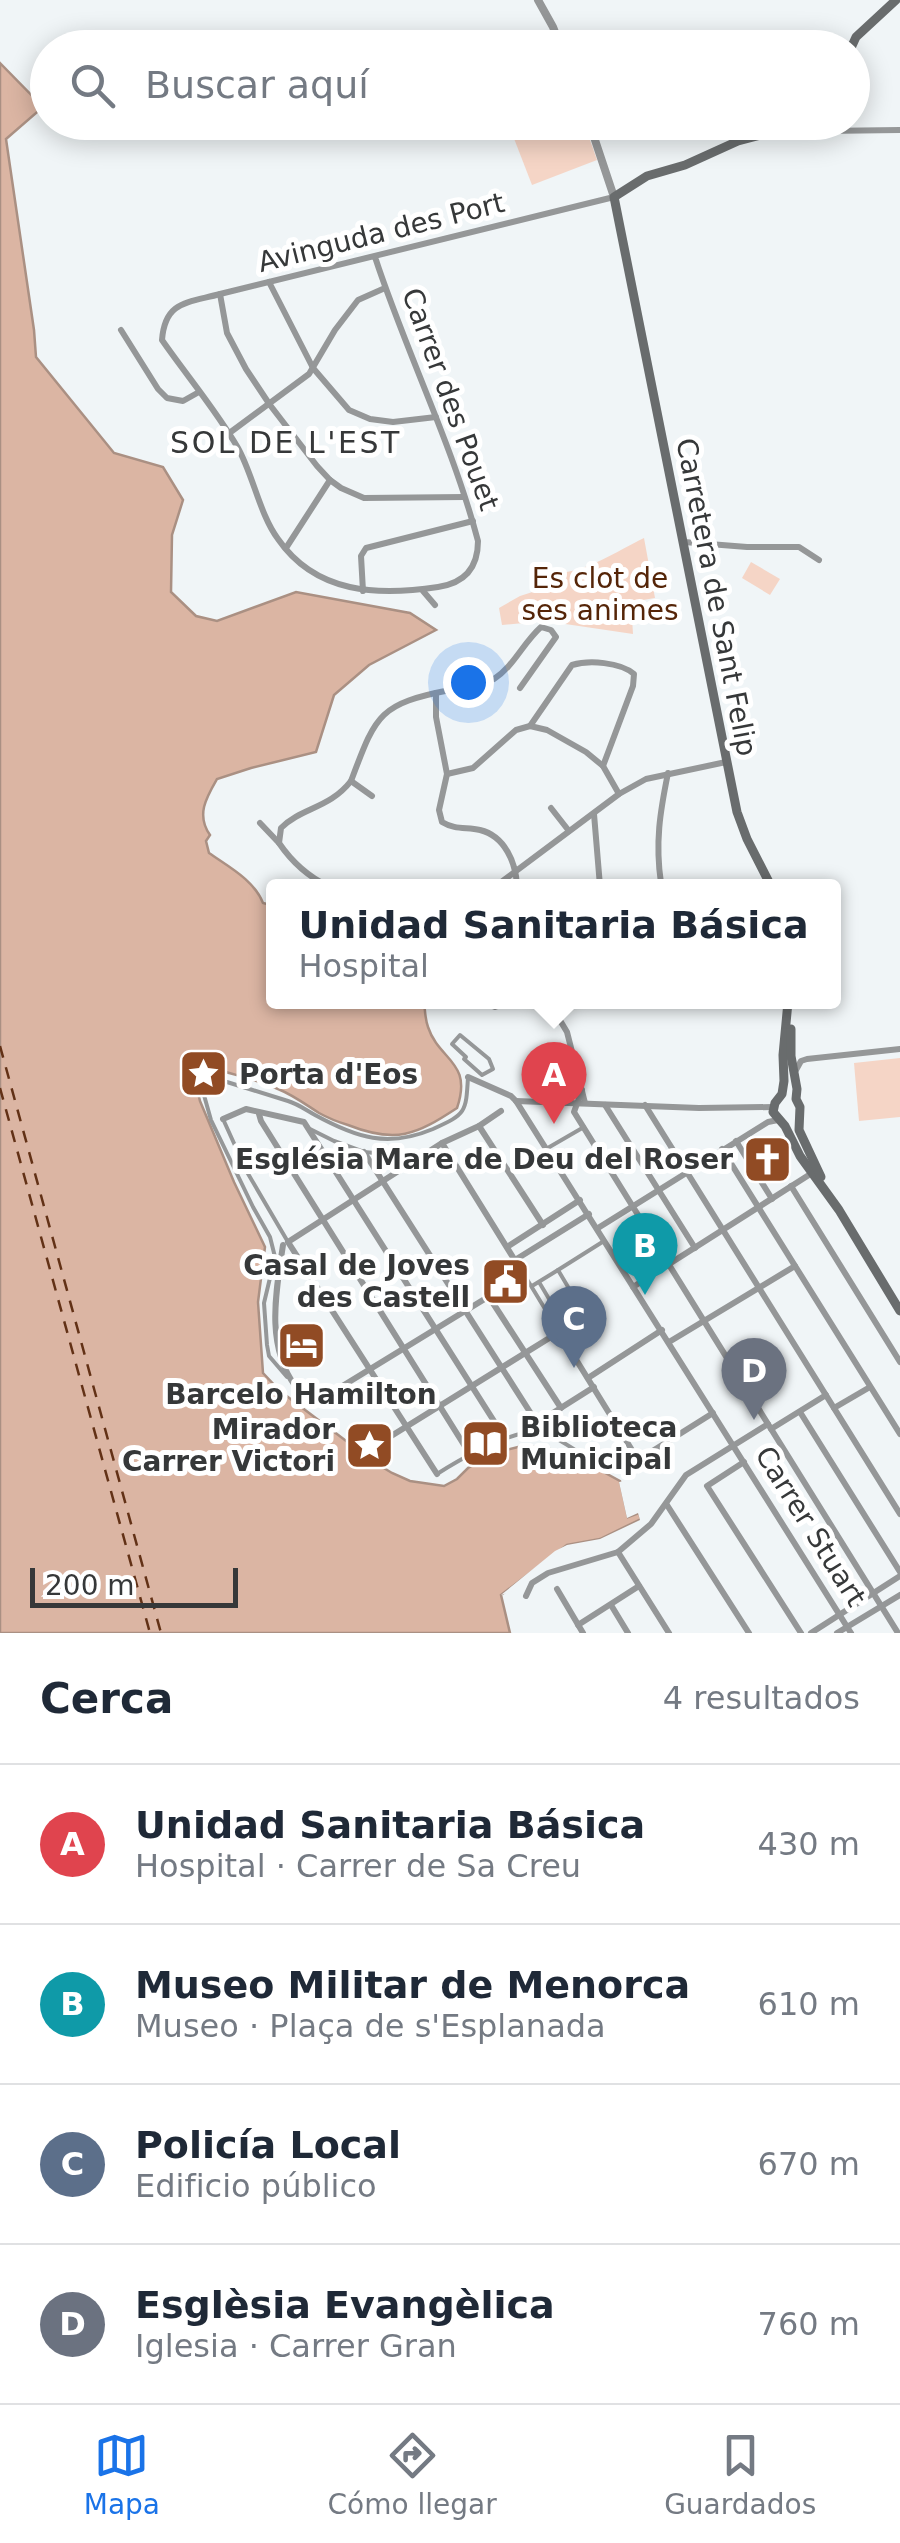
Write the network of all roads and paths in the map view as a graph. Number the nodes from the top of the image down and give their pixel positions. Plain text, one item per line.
1 (538, 0) edge
2 (896, 0) edge
3 (555, 30) edge
4 (864, 30) edge
5 (870, 130) edge
6 (900, 130) edge
7 (595, 140) edge
8 (742, 140) edge
9 (614, 197) junction
10 (375, 256) junction
11 (269, 282) junction
12 (385, 288) junction
13 (220, 294) junction
14 (121, 330) dead end
15 (313, 368) junction
16 (199, 392) junction
17 (270, 405) junction
18 (436, 417) junction
19 (228, 434) junction
20 (330, 480) junction
21 (464, 497) junction
22 (473, 521) junction
23 (684, 542) junction
24 (286, 548) junction
25 (820, 560) dead end
26 (422, 590) junction
27 (363, 591) junction
28 (435, 605) dead end
29 (520, 688) dead end
30 (436, 693) junction
31 (530, 726) junction
32 (726, 762) junction
33 (603, 766) junction
34 (447, 774) junction
35 (668, 774) junction
36 (351, 781) junction
37 (619, 794) junction
38 (372, 796) dead end
39 (551, 808) dead end
40 (594, 813) junction
41 (260, 823) dead end
42 (569, 831) junction
43 (279, 840) junction
44 (516, 872) junction
45 (317, 879) edge
46 (506, 879) edge
47 (516, 879) edge
48 (599, 879) edge
49 (660, 879) edge
50 (767, 879) edge
51 (553, 1009) edge
52 (787, 1009) edge
53 (788, 1009) edge
54 (896, 1050) edge
55 (493, 1069) joint
56 (795, 1076) junction
57 (468, 1077) joint
58 (581, 1086) junction
59 (781, 1097) junction
60 (514, 1098) junction
61 (796, 1100) junction
62 (576, 1103) junction
63 (605, 1104) junction
64 (645, 1105) junction
65 (773, 1107) junction
66 (500, 1110) dead end
67 (260, 1113) junction
68 (222, 1119) joint
69 (798, 1121) junction
70 (781, 1123) junction
71 (479, 1126) junction
72 (584, 1127) junction
73 (310, 1129) junction
74 (736, 1141) junction
75 (442, 1142) junction
76 (546, 1149) junction
77 (722, 1150) junction
78 (364, 1152) junction
79 (419, 1157) junction
80 (687, 1172) junction
81 (812, 1173) junction
82 (383, 1181) junction
83 (792, 1186) junction
84 (659, 1190) junction
85 (772, 1198) junction
86 (354, 1200) junction
87 (580, 1200) junction
88 (632, 1207) junction
89 (758, 1207) junction
90 (839, 1210) junction
91 (589, 1214) junction
92 (322, 1220) junction
93 (542, 1225) junction
94 (598, 1228) junction
95 (723, 1230) junction
96 (606, 1240) junction
97 (286, 1244) junction
98 (507, 1247) junction
99 (696, 1248) junction
100 (515, 1260) junction
101 (669, 1264) junction
102 (794, 1266) junction
103 (558, 1270) junction
104 (524, 1275) junction
105 (539, 1282) junction
106 (532, 1286) junction
107 (758, 1286) junction
108 (634, 1287) junction
109 (489, 1297) junction
110 (466, 1311) junction
111 (900, 1311) edge
112 (703, 1320) junction
113 (436, 1329) junction
114 (662, 1330) junction
115 (560, 1332) junction
116 (669, 1342) junction
117 (405, 1348) junction
118 (525, 1352) junction
119 (900, 1362) edge
120 (502, 1367) junction
121 (370, 1370) junction
122 (588, 1378) junction
123 (471, 1386) junction
124 (296, 1387) junction
125 (594, 1387) junction
126 (870, 1387) junction
127 (826, 1395) junction
128 (440, 1405) junction
129 (561, 1408) junction
130 (834, 1408) junction
131 (713, 1412) junction
132 (800, 1412) junction
133 (900, 1415) edge
134 (892, 1421) junction
135 (405, 1426) junction
136 (770, 1426) junction
137 (537, 1427) junction
138 (900, 1434) edge
139 (506, 1440) junction
140 (375, 1446) dead end
141 (734, 1446) junction
142 (471, 1456) junction
143 (639, 1457) junction
144 (744, 1462) junction
145 (437, 1474) joint
146 (667, 1505) junction
147 (900, 1514) edge
148 (618, 1552) junction
149 (900, 1574) edge
150 (639, 1586) junction
151 (557, 1588) dead end
152 (874, 1594) junction
153 (900, 1595) edge
154 (526, 1596) dead end
155 (610, 1605) junction
156 (881, 1606) junction
157 (840, 1616) junction
158 (581, 1629) edge
159 (849, 1630) edge
160 (628, 1633) edge
161 (669, 1633) edge
162 (749, 1633) edge
163 (801, 1633) edge
164 (811, 1633) edge
165 (837, 1633) edge
166 (898, 1633) edge

1 - 3 street
2 - 4 main road
5 - 6 street
7 - 9 street
8 - 9 main road
9 - 10 street, Avinguda des Port
9 - 23 main road, Carretera de Sant Felip
10 - 11 street, Avinguda des Port
10 - 12 street, Carrer des Pouet
11 - 13 street, Avinguda des Port
11 - 15 street
12 - 15 street
12 - 18 street, Carrer des Pouet
13 - 16 street, Avinguda des Port
13 - 17 street
14 - 16 street
15 - 17 street
15 - 18 street
16 - 19 street
17 - 19 street
17 - 20 street
18 - 21 street, Carrer des Pouet
19 - 24 street
20 - 21 street
20 - 24 street
21 - 22 street, Carrer des Pouet
22 - 26 street, Carrer des Pouet
22 - 27 street
23 - 25 street
23 - 32 main road, Carretera de Sant Felip
24 - 27 street
26 - 27 street
26 - 28 street
29 - 30 street
30 - 34 street
30 - 36 street
31 - 33 street
31 - 33 street
31 - 34 street
32 - 35 street
32 - 50 main road, Carretera de Sant Felip
33 - 37 street
34 - 44 street
35 - 37 street
35 - 49 street
36 - 38 street
36 - 43 street
37 - 40 street
39 - 42 street
40 - 42 street
40 - 48 street
41 - 43 street
42 - 44 street
43 - 45 street
44 - 46 street
44 - 47 street
51 - 58 street
52 - 59 main road
53 - 56 main road
54 - 56 street
55 - 55 street
56 - 61 main road
57 - 60 street
57 - 124 street
58 - 62 street
58 - 62 street
59 - 61 main road
59 - 65 main road
60 - 62 street
60 - 76 street
61 - 69 main road
62 - 63 street
62 - 72 street
63 - 64 street
63 - 84 street
64 - 65 street
64 - 80 street
65 - 70 main road
66 - 71 street
67 - 68 street
67 - 73 street
67 - 92 street
68 - 97 street
69 - 70 main road
69 - 90 main road
70 - 74 street
70 - 81 main road
71 - 75 street
71 - 93 street
72 - 76 street
72 - 88 street
73 - 78 street
73 - 86 street
74 - 77 street
74 - 85 street
75 - 79 street
75 - 98 street
76 - 87 street
77 - 80 street
77 - 89 street
78 - 79 street
78 - 82 street
79 - 82 street
80 - 84 street
80 - 95 street
81 - 83 street
81 - 90 main road
82 - 86 street
82 - 110 street
83 - 85 street
83 - 119 street
84 - 88 street
84 - 99 street
85 - 89 street
86 - 92 street
86 - 113 street
87 - 91 street
87 - 93 street
88 - 94 street
88 - 101 street
89 - 95 street
89 - 102 street
90 - 111 main road
91 - 94 street
91 - 100 street
92 - 97 street
92 - 117 street
93 - 98 street
94 - 96 street
95 - 99 street
95 - 107 street
96 - 103 street
96 - 108 street, Carrer Stuart
97 - 121 street
97 - 124 street
98 - 100 street
99 - 101 street
100 - 104 street
101 - 108 street
101 - 112 street
102 - 107 street
102 - 126 street
103 - 105 street
103 - 105 street
104 - 106 street
104 - 109 street
105 - 106 street
106 - 115 street
107 - 112 street
107 - 127 street
108 - 114 street, Carrer Stuart
109 - 110 street
109 - 118 street
110 - 113 street
110 - 120 street
112 - 116 street
112 - 136 street
113 - 117 street
113 - 123 street
114 - 116 street, Carrer Stuart
114 - 122 street
115 - 118 street
115 - 122 street
116 - 131 street, Carrer Stuart
117 - 121 street
117 - 128 street
118 - 120 street
118 - 129 street
120 - 123 street
120 - 137 street
121 - 124 street
121 - 135 street
122 - 125 street
123 - 128 street
123 - 139 street
125 - 129 street
125 - 143 street
126 - 130 street
126 - 134 street
127 - 130 street
127 - 132 street
128 - 135 street
128 - 142 street
129 - 137 street
130 - 147 street
131 - 141 street, Carrer Stuart
131 - 143 street
132 - 136 street
132 - 149 street
133 - 134 street
134 - 138 street
135 - 140 street
135 - 145 street
136 - 141 street
136 - 152 street
137 - 139 street
137 - 143 street
139 - 142 street
141 - 144 street, Carrer Stuart
141 - 146 street
142 - 145 street
144 - 157 street, Carrer Stuart
144 - 163 street
146 - 148 street
146 - 162 street
148 - 150 street
148 - 154 street
149 - 152 street
150 - 155 street
150 - 161 street
151 - 158 street
152 - 156 street
152 - 157 street
153 - 156 street
155 - 158 street
155 - 160 street
156 - 159 street
156 - 166 street
157 - 159 street, Carrer Stuart
157 - 164 street
157 - 165 street
159 - 165 street

